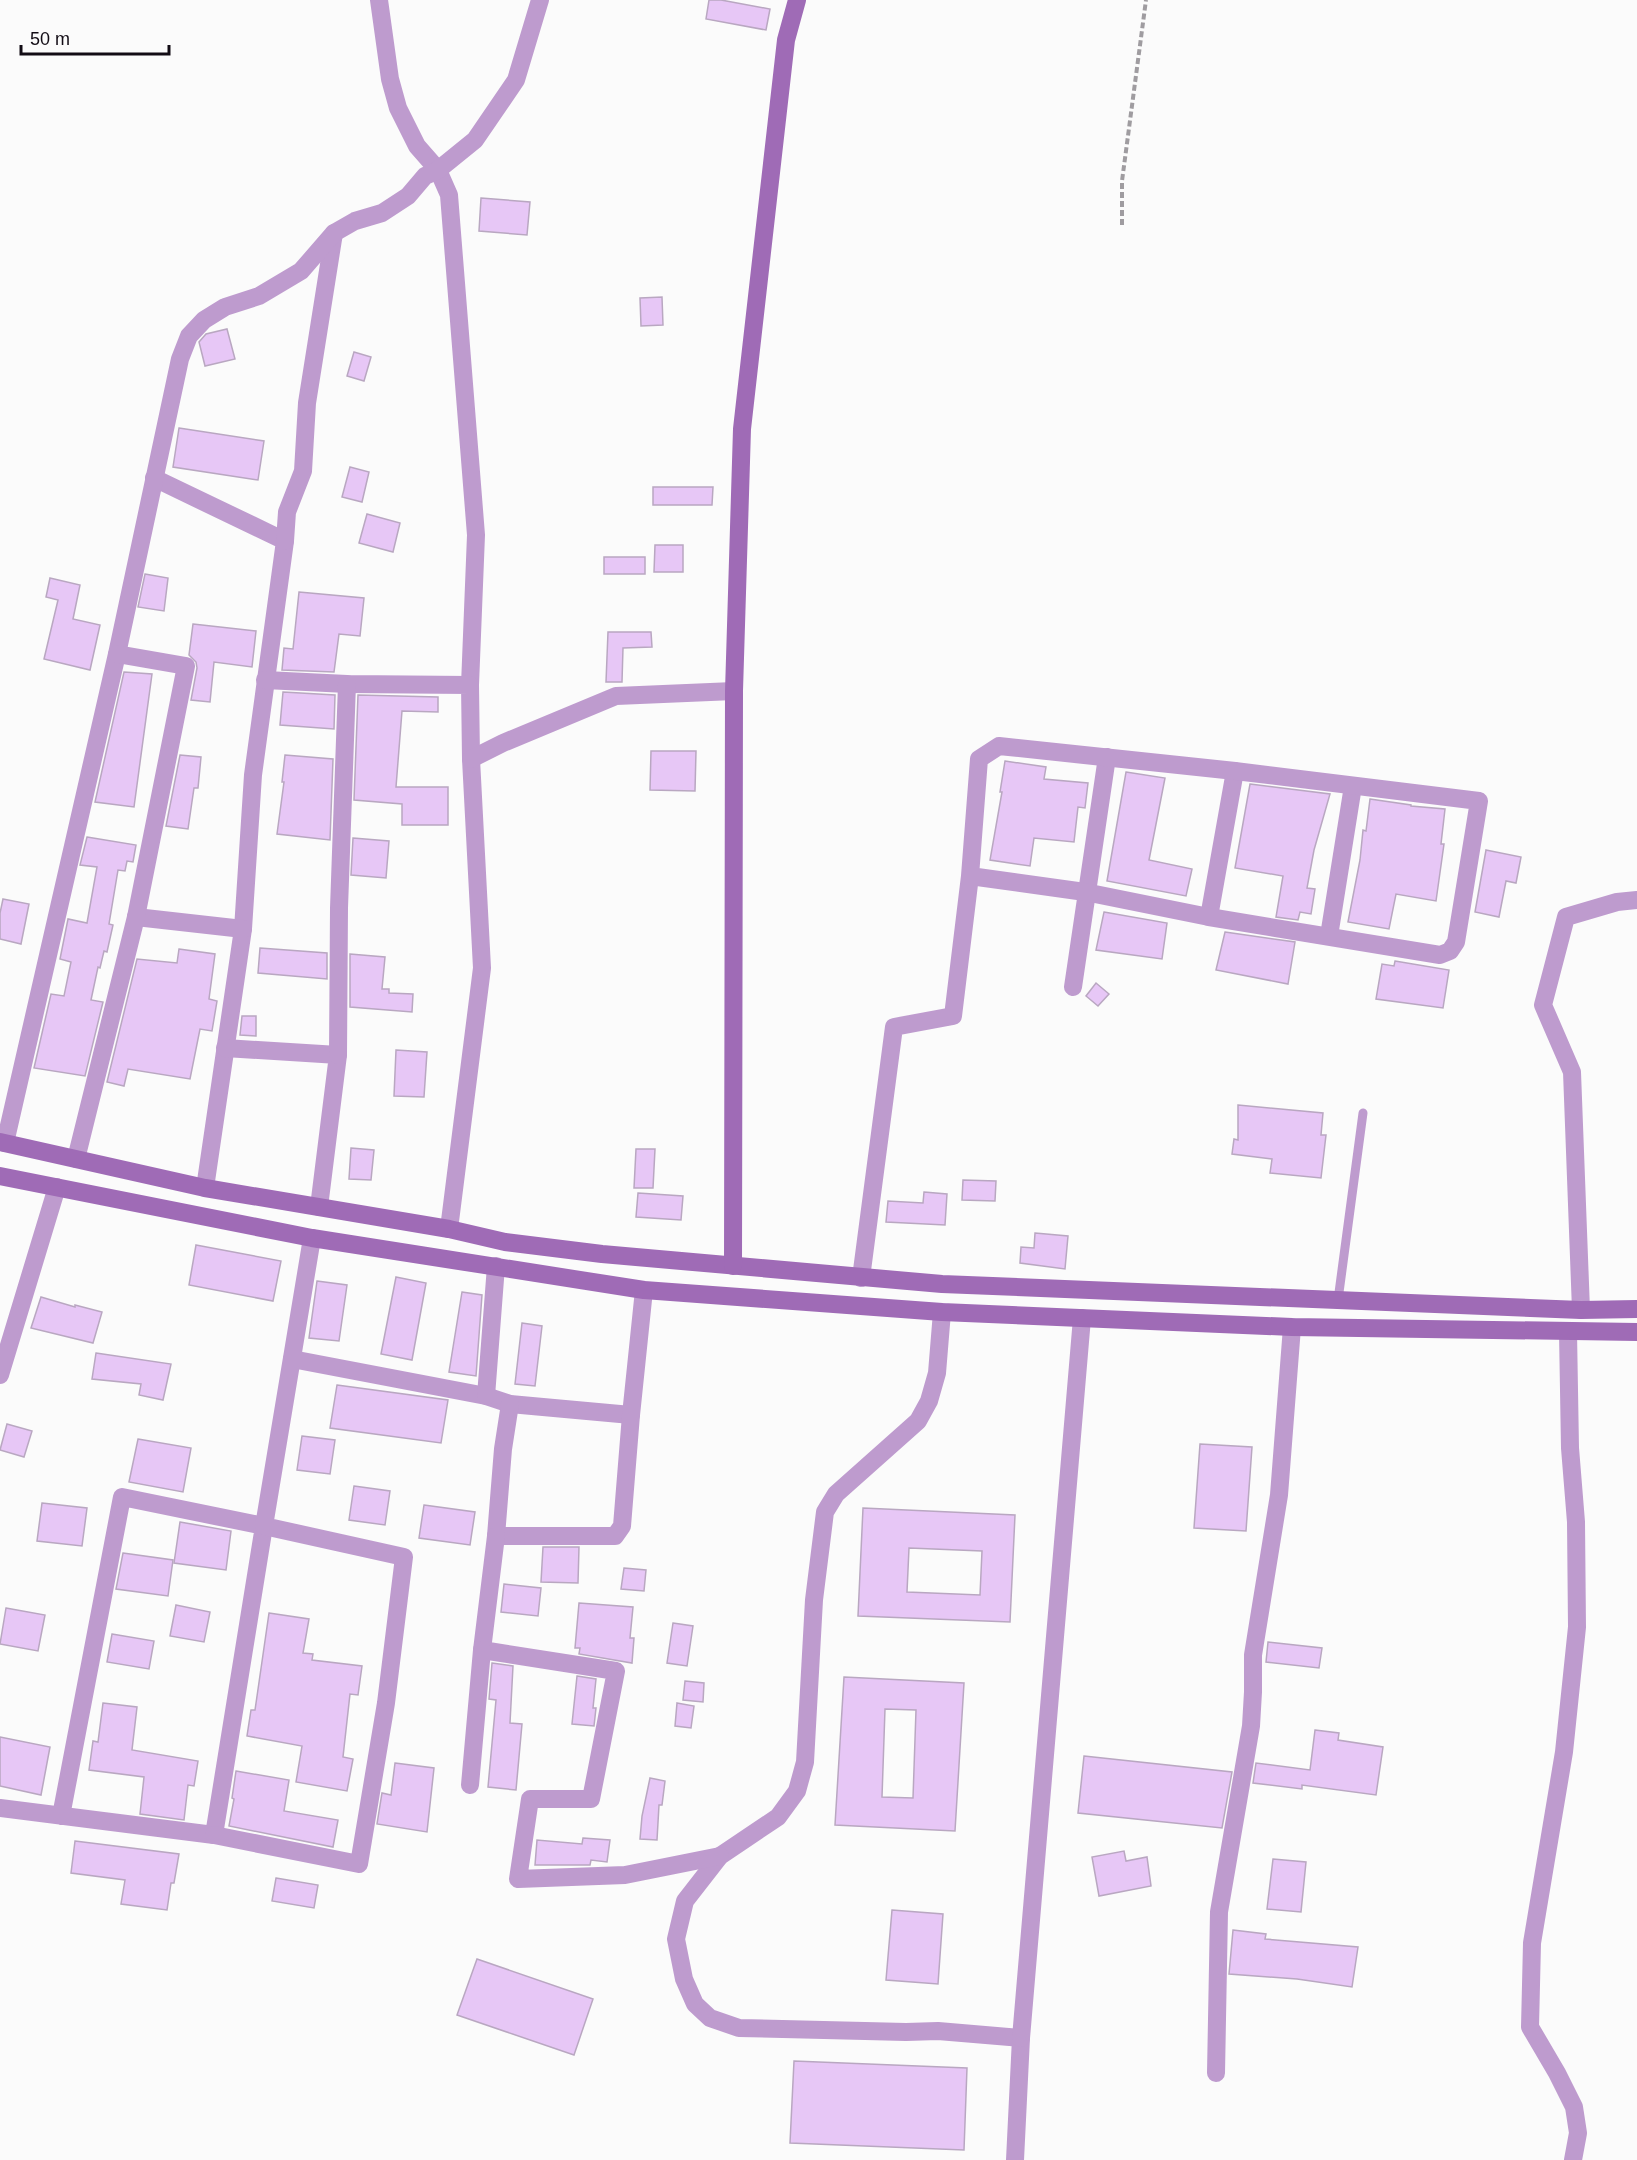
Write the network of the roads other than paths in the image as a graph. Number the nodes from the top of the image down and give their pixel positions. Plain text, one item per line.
1 (379, 0) edge
2 (540, 0) edge
3 (796, 0) edge
4 (438, 170) junction
5 (334, 233) junction
6 (154, 478) junction
7 (285, 541) junction
8 (117, 654) junction
9 (265, 680) junction
10 (347, 684) junction
11 (470, 685) junction
12 (734, 691) junction
13 (1107, 758) junction
14 (471, 759) junction
15 (1235, 771) junction
16 (1353, 786) junction
17 (970, 876) junction
18 (1085, 892) junction
19 (1637, 900) edge
20 (136, 917) junction
21 (1209, 917) junction
22 (243, 929) junction
23 (1329, 936) junction
24 (1073, 987) dead end
25 (225, 1048) junction
26 (338, 1055) junction
27 (1363, 1113) dead end
28 (3, 1143) edge
29 (76, 1159) junction
30 (0, 1176) edge
31 (57, 1187) junction
32 (205, 1188) junction
33 (319, 1207) junction
34 (449, 1229) junction
35 (312, 1238) junction
36 (495, 1266) junction
37 (733, 1266) junction
38 (861, 1278) junction
39 (645, 1290) junction
40 (1338, 1300) junction
41 (1637, 1309) edge
42 (1581, 1310) junction
43 (942, 1312) junction
44 (1082, 1318) junction
45 (1292, 1328) junction
46 (1568, 1332) junction
47 (1637, 1332) edge
48 (292, 1359) junction
49 (0, 1376) edge
50 (486, 1396) junction
51 (510, 1404) junction
52 (630, 1414) junction
53 (264, 1526) junction
54 (496, 1536) junction
55 (482, 1650) junction
56 (470, 1785) dead end
57 (0, 1808) edge
58 (60, 1816) junction
59 (214, 1835) junction
60 (720, 1856) junction
61 (1021, 2038) junction
62 (1216, 2073) dead end
63 (1015, 2160) edge
64 (1573, 2160) edge

1 - 4 street
2 - 4 street
3 - 12 main road
4 - 5 street
4 - 11 street
5 - 6 street
5 - 7 street
6 - 7 street
6 - 8 street
7 - 9 street
8 - 20 street
8 - 28 street
9 - 10 street
9 - 22 street
10 - 11 street
10 - 26 street
11 - 14 street
12 - 14 street
12 - 37 main road
13 - 15 street
13 - 17 street
13 - 18 street
14 - 34 street
15 - 16 street
15 - 21 street
16 - 23 street
16 - 23 street
17 - 18 street
17 - 38 street
18 - 21 street
18 - 24 street
19 - 42 street
20 - 22 street
20 - 29 street
21 - 23 street
22 - 25 street
25 - 26 street
25 - 32 street
26 - 33 street
27 - 40 lane
28 - 29 main road
29 - 32 main road
30 - 31 main road
31 - 35 main road
31 - 49 street
32 - 33 main road
33 - 34 main road
34 - 37 main road
35 - 36 main road
35 - 48 street
36 - 39 main road
36 - 50 street
37 - 38 main road
38 - 40 main road
39 - 43 main road
39 - 52 street
40 - 42 main road
41 - 42 main road
43 - 44 main road
43 - 60 street
44 - 45 main road
44 - 61 street
45 - 46 main road
45 - 62 street
46 - 47 main road
46 - 64 street
48 - 50 street
48 - 53 street
50 - 51 street
51 - 52 street
51 - 54 street
52 - 54 street
53 - 58 street
53 - 59 street
53 - 59 street
54 - 55 street
55 - 56 street
55 - 60 street
57 - 58 street
58 - 59 street
60 - 61 street
61 - 63 street

